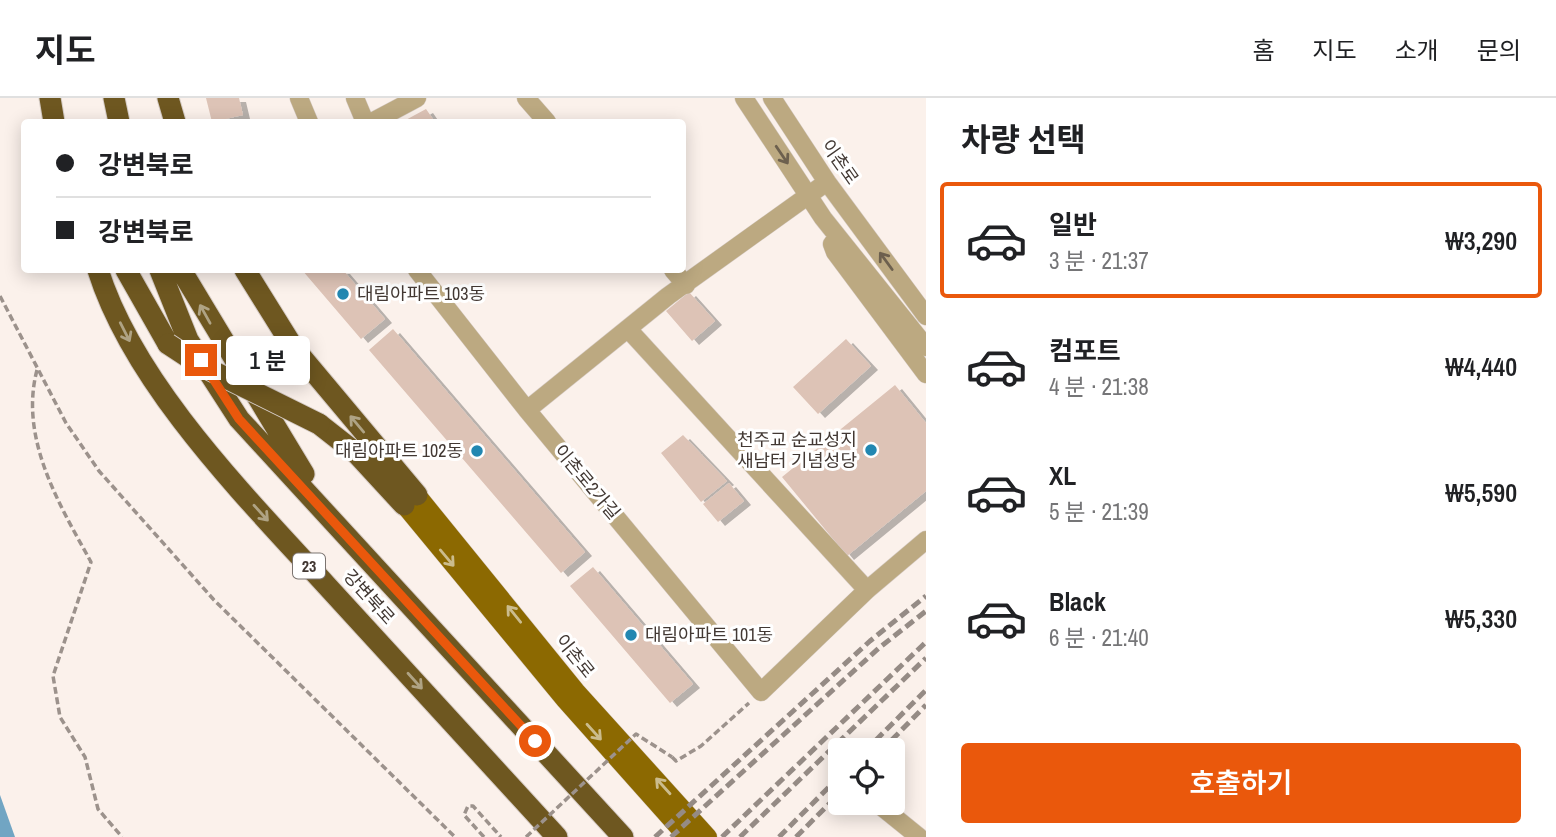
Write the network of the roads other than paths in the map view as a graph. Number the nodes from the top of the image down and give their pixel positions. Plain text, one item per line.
1 (50, 98) edge
2 (114, 98) edge
3 (168, 98) edge
4 (299, 98) edge
5 (355, 98) edge
6 (417, 98) edge
7 (526, 98) edge
8 (744, 98) edge
9 (772, 98) edge
10 (54, 119) edge
11 (118, 119) edge
12 (174, 119) edge
13 (308, 119) edge
14 (364, 119) edge
15 (378, 119) edge
16 (544, 119) edge
17 (827, 182) junction
18 (810, 197) junction
19 (822, 218) junction
20 (99, 273) edge
21 (128, 273) edge
22 (161, 273) edge
23 (183, 273) edge
24 (247, 273) edge
25 (419, 273) edge
26 (676, 273) edge
27 (686, 285) junction
28 (926, 316) edge
29 (628, 329) junction
30 (926, 347) edge
31 (926, 374) edge
32 (527, 410) junction
33 (410, 500) junction
34 (332, 517) junction
35 (926, 540) edge
36 (867, 590) junction
37 (892, 815) edge
38 (557, 837) edge
39 (623, 837) edge
40 (687, 837) edge
41 (708, 837) edge
42 (919, 837) edge

1 - 10 highway
2 - 11 highway
3 - 12 highway
4 - 13 street
5 - 14 street
6 - 15 street
7 - 16 street
8 -> 18 street
9 - 17 street, 이촌로
17 - 18 street
28 -> 17 street, 이촌로
18 - 19 street
18 - 27 street
19 - 30 street
19 - 31 street
20 -> 38 highway, 강변북로 / 23
21 - 33 highway, bridge
22 - 34 highway, 강변북로
34 -> 23 highway, 강변북로
33 -> 24 highway
25 - 32 street, 이촌로2가길
26 - 27 street
27 - 29 street
29 - 32 street
29 - 36 street
32 - 36 street, 이촌로2가길
33 -> 40 main road, 이촌로
41 -> 33 main road, 이촌로
34 - 39 highway, 강변북로
35 - 36 street
37 - 42 street

